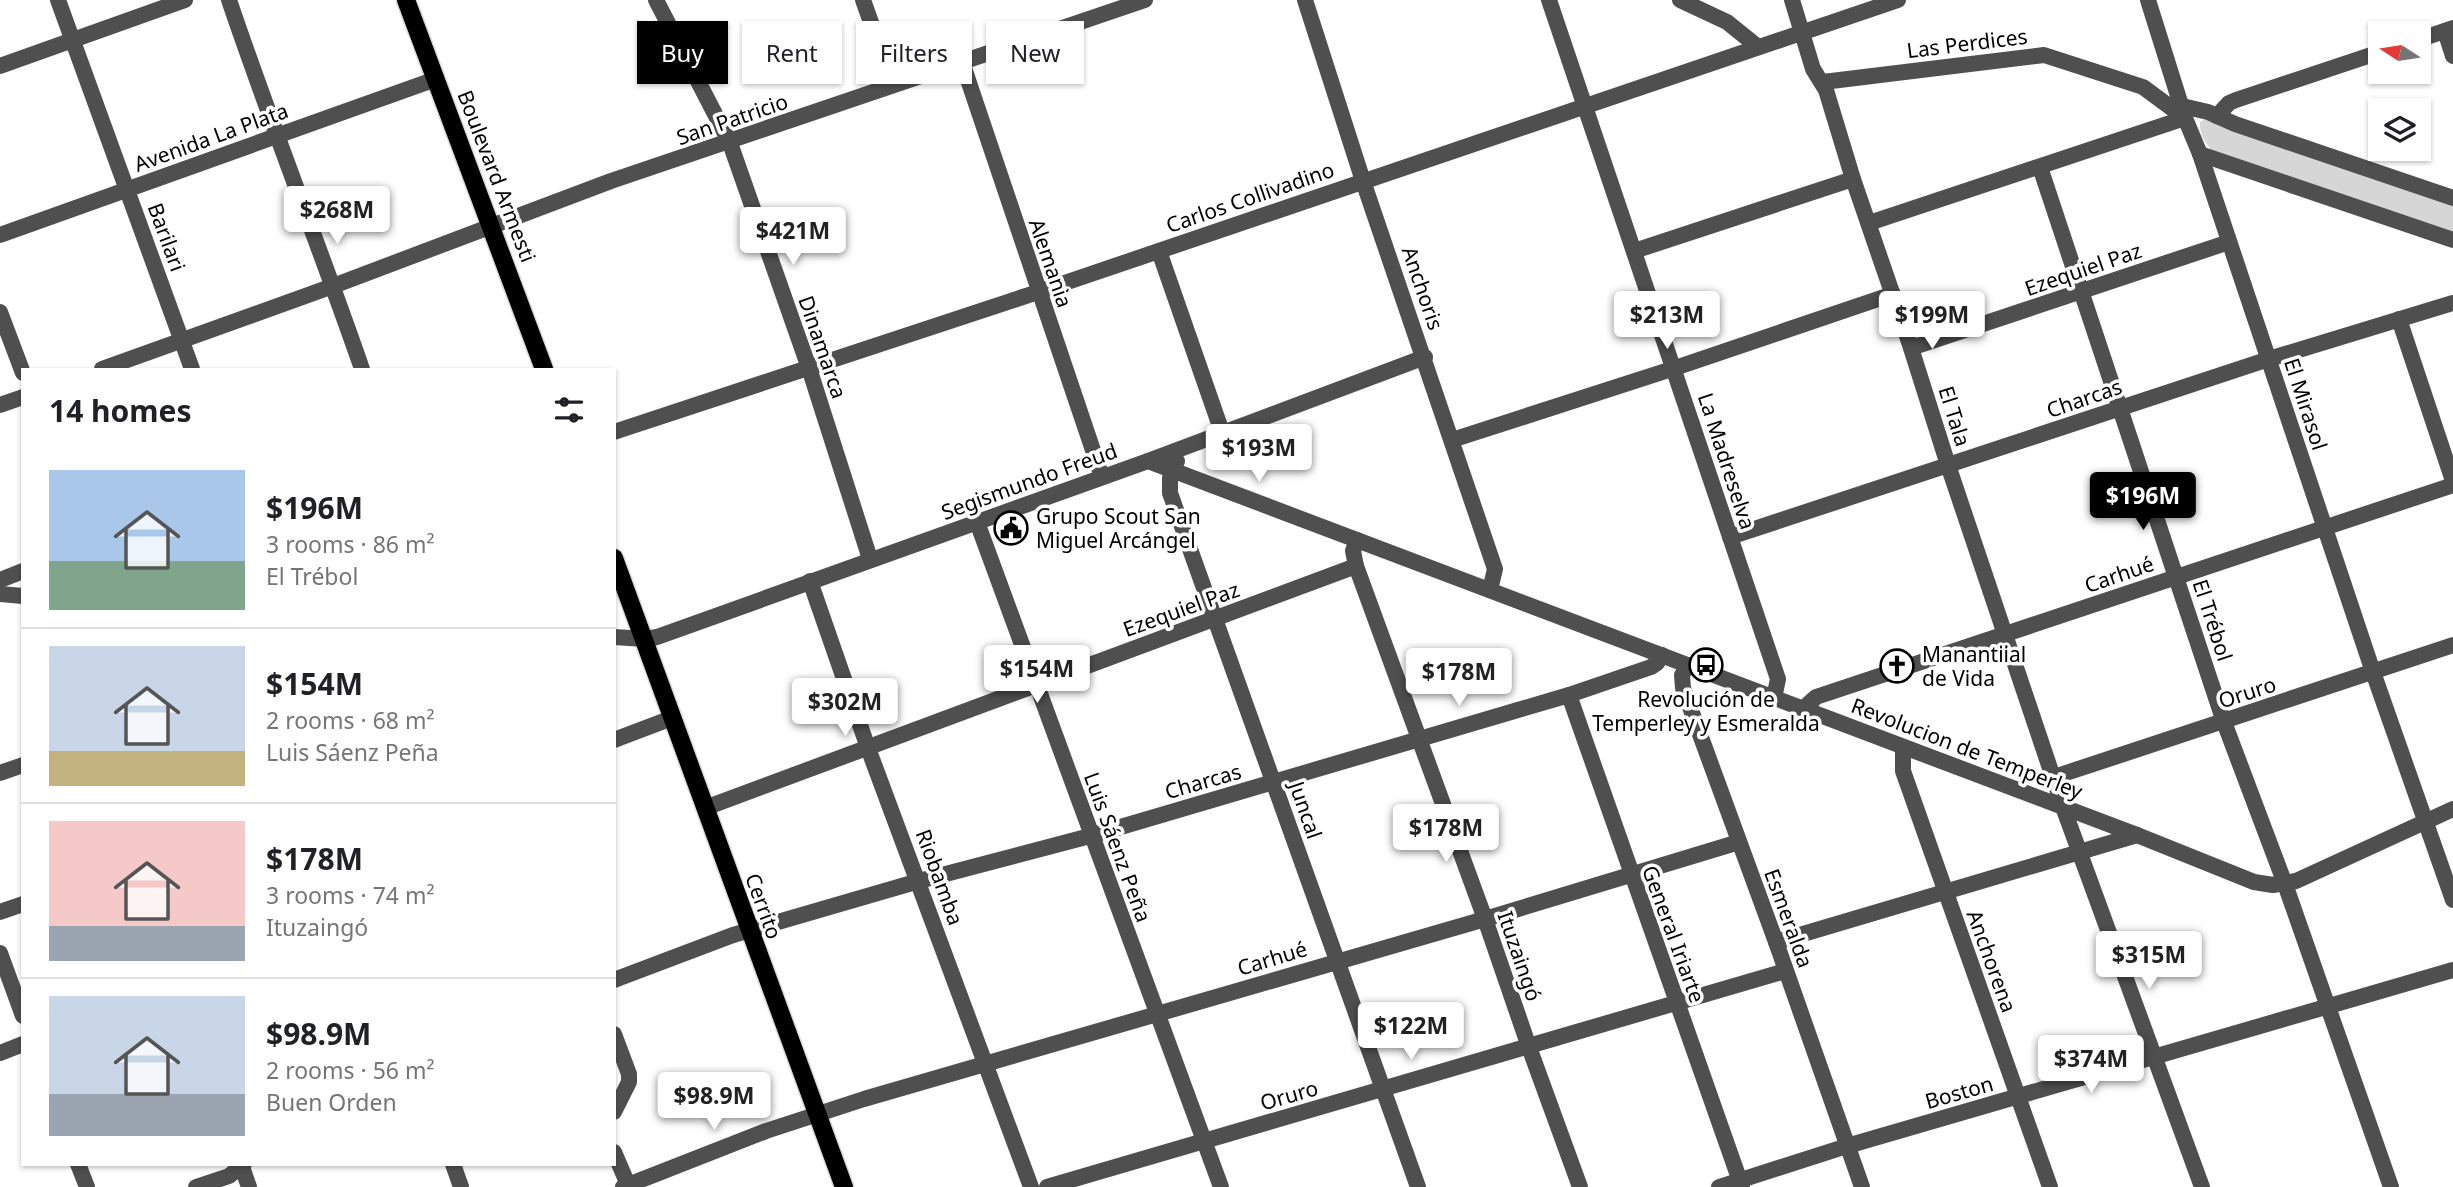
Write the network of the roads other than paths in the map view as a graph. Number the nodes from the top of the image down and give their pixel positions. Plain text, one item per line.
1 (58, 0) edge
2 (185, 0) edge
3 (229, 0) edge
4 (406, 0) edge
5 (656, 0) edge
6 (863, 0) edge
7 (1145, 0) edge
8 (1305, 0) edge
9 (1549, 0) edge
10 (1680, 0) edge
11 (1792, 0) edge
12 (1898, 0) edge
13 (2148, 0) edge
14 (1096, 8) edge
15 (871, 21) edge
16 (2449, 30) edge
17 (1802, 32) junction
18 (2431, 36) edge
19 (72, 41) junction
20 (1758, 47) junction
21 (2368, 56) edge
22 (2453, 56) edge
23 (972, 58) edge
24 (0, 66) edge
25 (436, 79) junction
26 (1823, 82) junction
27 (894, 84) edge
28 (969, 84) edge
29 (1584, 107) junction
30 (2184, 112) junction
31 (2217, 116) junction
32 (275, 135) junction
33 (730, 143) junction
34 (2200, 153) junction
35 (2040, 167) junction
36 (1853, 179) junction
37 (1363, 181) junction
38 (128, 190) junction
39 (2453, 198) edge
40 (1869, 223) junction
41 (491, 225) junction
42 (0, 235) edge
43 (2453, 240) edge
44 (2228, 242) junction
45 (1159, 251) junction
46 (1634, 251) junction
47 (333, 286) junction
48 (1038, 292) junction
49 (2081, 292) junction
50 (1893, 294) junction
51 (2453, 303) edge
52 (0, 312) edge
53 (2399, 319) junction
54 (182, 341) junction
55 (1912, 348) junction
56 (1425, 357) junction
57 (2269, 359) junction
58 (21, 368) edge
59 (105, 368) edge
60 (192, 368) edge
61 (362, 368) edge
62 (544, 368) edge
63 (809, 368) junction
64 (1675, 368) junction
65 (21, 398) edge
66 (0, 405) edge
67 (2120, 408) junction
68 (616, 431) edge
69 (1222, 432) junction
70 (1452, 440) junction
71 (1182, 448) junction
72 (1147, 461) junction
73 (1948, 465) junction
74 (1172, 471) junction
75 (1102, 477) junction
76 (2453, 483) edge
77 (977, 522) junction
78 (2324, 527) junction
79 (1730, 537) junction
80 (1357, 540) junction
81 (870, 559) junction
82 (616, 563) edge
83 (1356, 566) junction
84 (21, 572) edge
85 (2177, 576) junction
86 (0, 580) edge
87 (810, 581) junction
88 (1490, 590) junction
89 (0, 594) edge
90 (21, 596) edge
91 (1216, 619) junction
92 (2005, 635) junction
93 (616, 636) edge
94 (645, 639) junction
95 (2453, 645) edge
96 (1662, 655) junction
97 (1688, 665) junction
98 (2373, 672) junction
99 (1036, 685) junction
100 (1569, 695) junction
101 (1774, 698) junction
102 (1803, 709) junction
103 (672, 718) junction
104 (2224, 722) junction
105 (616, 739) edge
106 (1420, 739) junction
107 (868, 748) junction
108 (1903, 748) junction
109 (21, 766) edge
110 (0, 773) edge
111 (2054, 777) junction
112 (1273, 782) junction
113 (2063, 807) junction
114 (705, 808) junction
115 (2453, 809) edge
116 (2425, 822) junction
117 (2137, 835) junction
118 (1090, 836) junction
119 (1739, 842) junction
120 (2080, 853) junction
121 (1631, 876) junction
122 (919, 881) junction
123 (2285, 884) junction
124 (1946, 893) junction
125 (2453, 900) edge
126 (21, 905) edge
127 (0, 912) edge
128 (1485, 919) junction
129 (749, 931) junction
130 (1776, 942) junction
131 (0, 953) edge
132 (1337, 961) junction
133 (2453, 970) edge
134 (1785, 971) junction
135 (616, 979) edge
136 (1677, 1004) junction
137 (2327, 1006) junction
138 (21, 1011) edge
139 (1157, 1015) junction
140 (616, 1039) edge
141 (21, 1045) edge
142 (1529, 1047) junction
143 (0, 1053) edge
144 (2154, 1057) junction
145 (986, 1065) junction
146 (1383, 1089) junction
147 (2018, 1097) junction
148 (616, 1108) edge
149 (817, 1113) junction
150 (1204, 1141) junction
151 (1847, 1146) junction
152 (616, 1158) edge
153 (79, 1166) edge
154 (240, 1166) edge
155 (243, 1166) edge
156 (454, 1166) edge
157 (1741, 1184) edge
158 (626, 1186) edge
159 (87, 1187) edge
160 (196, 1187) edge
161 (249, 1187) edge
162 (461, 1187) edge
163 (844, 1187) edge
164 (1031, 1187) edge
165 (1047, 1187) edge
166 (1221, 1187) edge
167 (1418, 1187) edge
168 (1580, 1187) edge
169 (1719, 1187) edge
170 (1861, 1187) edge
171 (2050, 1187) edge
172 (2202, 1187) edge
173 (2391, 1187) edge

1 - 19 street, Barilari
2 - 19 street
3 - 32 street
4 - 25 main road, Boulevard Armesti
5 - 33 street, Dinamarca
6 - 15 street
7 - 14 street, San Patricio
8 - 37 street, Anchoris
9 - 29 street, La Madreselva
10 - 20 street
11 - 17 street, El Tala
12 - 17 street, Carlos Collivadino
13 - 30 street, El Mirasol
14 - 23 street, San Patricio
16 - 18 street
16 - 22 street
17 - 20 street, Carlos Collivadino
17 - 26 street, El Tala
19 - 24 street
19 - 38 street, Barilari
20 - 29 street, Carlos Collivadino
21 - 31 street
25 - 32 street, Avenida La Plata
25 - 41 main road, Boulevard Armesti
26 - 30 street, Las Perdices
26 - 36 street, El Tala
27 - 33 street, San Patricio
28 - 48 street, Alemania
29 - 37 street, Carlos Collivadino
29 - 46 street, La Madreselva
30 - 31 street, Las Perdices
30 - 34 street, El Mirasol
30 - 35 street
31 - 39 street, Las Perdices
32 - 38 street, Avenida La Plata
32 - 47 street
33 - 41 street, San Patricio
33 - 63 street, Dinamarca
34 - 43 street
34 - 44 street, El Mirasol
35 - 40 street
35 - 49 street, El Trébol
36 - 40 street, El Tala
36 - 46 street
37 - 45 street, Carlos Collivadino
37 - 56 street, Anchoris
38 - 42 street, Avenida La Plata
38 - 54 street, Barilari
40 - 50 street, El Tala
41 - 47 street, San Patricio
41 - 62 main road, Boulevard Armesti
44 - 49 street, Ezequiel Paz
44 - 57 street, El Mirasol
45 - 48 street, Carlos Collivadino
45 - 69 street
46 - 64 street, La Madreselva
47 - 54 street, San Patricio
47 - 61 street
48 - 63 street, Carlos Collivadino
48 - 75 street, Alemania
49 - 55 street, Ezequiel Paz
49 - 67 street, El Trébol
50 - 55 street, El Tala
50 - 64 street
51 - 53 street, Charcas
52 - 58 street
53 - 57 street, Charcas
53 - 76 street
54 - 59 street, San Patricio
54 - 60 street, Barilari
55 - 73 street, El Tala
56 - 69 street, Segismundo Freud
56 - 70 street, Anchoris
57 - 67 street, Charcas
57 - 78 street, El Mirasol
63 - 68 street, Carlos Collivadino
63 - 81 street, Dinamarca
64 - 70 street
64 - 79 street, La Madreselva
65 - 66 street
67 - 73 street, Charcas
67 - 85 street, El Trébol
69 - 71 street, Segismundo Freud
70 - 88 street, Anchoris
71 - 72 street, Segismundo Freud
71 - 74 street, Juncal
72 - 74 street, Revolucion de Temperley
72 - 75 street, Segismundo Freud
73 - 79 street, Charcas
73 - 92 street, El Tala
74 - 80 street, Revolucion de Temperley
74 - 91 street, Juncal
75 - 77 street, Segismundo Freud
76 - 78 street, Carhué
77 - 81 street, Segismundo Freud
77 - 99 street, Luis Sáenz Peña
78 - 85 street, Carhué
78 - 98 street, El Mirasol
79 - 101 street, La Madreselva
80 - 83 street, Ituzaingó
80 - 88 street, Revolucion de Temperley
81 - 87 street, Segismundo Freud
82 - 94 main road
83 - 91 street, Ezequiel Paz
83 - 106 street, Ituzaingó
84 - 86 street
85 - 92 street, Carhué
85 - 104 street, El Trébol
87 - 94 street, Segismundo Freud
87 - 107 street, Riobamba
88 - 96 street, Revolucion de Temperley
89 - 90 street
91 - 99 street, Ezequiel Paz
91 - 112 street, Juncal
92 - 102 street, Carhué
92 - 111 street, El Tala
93 - 94 street
94 - 103 main road, Cerrito
95 - 98 street, Oruro
96 - 97 street, Revolucion de Temperley
96 - 100 street, Charcas
97 - 101 street, Revolucion de Temperley
97 - 119 street, Esmeralda
98 - 104 street, Oruro
98 - 116 street, El Mirasol
99 - 107 street, Ezequiel Paz
99 - 118 street, Luis Sáenz Peña
100 - 106 street, Charcas
100 - 121 street, General Iriarte
101 - 102 street, Revolucion de Temperley
102 - 108 street, Revolucion de Temperley
103 - 105 street
103 - 114 main road, Cerrito
104 - 111 street, Oruro
104 - 123 street, El Trébol
106 - 112 street, Charcas
106 - 128 street, Ituzaingó
107 - 114 street, Ezequiel Paz
107 - 122 street, Riobamba
108 - 113 street, Revolucion de Temperley
108 - 124 street, Anchorena
109 - 110 street
111 - 113 street, El Tala
112 - 118 street, Charcas
112 - 132 street, Juncal
113 - 117 street, Revolucion de Temperley
113 - 120 street, El Tala
114 - 129 main road, Cerrito
115 - 116 street, Revolucion de Temperley
116 - 123 street, Revolucion de Temperley
116 - 125 street, El Mirasol
117 - 120 street
117 - 123 street, Revolucion de Temperley
118 - 122 street, Charcas
118 - 139 street, Luis Sáenz Peña
119 - 121 street, Carhué
119 - 130 street, Esmeralda
120 - 124 street
120 - 144 street, El Tala
121 - 128 street, Carhué
121 - 136 street, General Iriarte
122 - 129 street, Charcas
122 - 145 street, Riobamba
123 - 137 street, El Trébol
124 - 130 street
124 - 147 street, Anchorena
126 - 127 street
128 - 132 street, Carhué
128 - 142 street, Ituzaingó
129 - 135 street, Charcas
129 - 149 main road, Cerrito
130 - 134 street, Esmeralda
131 - 138 street
132 - 139 street, Carhué
132 - 146 street, Juncal
133 - 137 street, Boston
134 - 136 street, Oruro
134 - 151 street, Esmeralda
136 - 142 street, Oruro
136 - 157 street, General Iriarte
137 - 144 street, Boston
137 - 173 street, El Trébol
139 - 145 street, Carhué
139 - 150 street, Luis Sáenz Peña
140 - 148 street
141 - 143 street
142 - 146 street, Oruro
142 - 168 street, Ituzaingó
144 - 147 street, Boston
144 - 172 street, El Tala
145 - 149 street, Carhué
145 - 164 street, Riobamba
146 - 150 street, Oruro
146 - 167 street, Juncal
147 - 151 street, Boston
147 - 171 street, Anchorena
149 - 158 street, Carhué
149 - 163 main road, Cerrito
150 - 165 street, Oruro
150 - 166 street, Luis Sáenz Peña
151 - 157 street, Boston
151 - 170 street, Esmeralda
152 - 158 street
153 - 159 street
154 - 160 street
155 - 161 street
156 - 162 street
157 - 169 street, Boston

